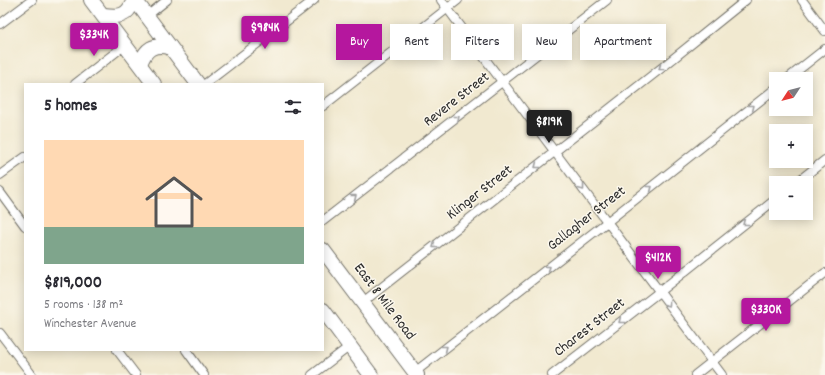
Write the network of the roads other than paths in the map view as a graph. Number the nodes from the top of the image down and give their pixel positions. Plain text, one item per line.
1 (32, 0) edge
2 (91, 0) edge
3 (134, 0) edge
4 (167, 0) edge
5 (314, 0) edge
6 (441, 0) edge
7 (458, 0) edge
8 (607, 0) edge
9 (746, 0) edge
10 (802, 0) edge
11 (448, 8) junction
12 (103, 16) junction
13 (147, 16) junction
14 (0, 24) edge
15 (825, 31) edge
16 (125, 45) junction
17 (170, 47) junction
18 (825, 49) edge
19 (140, 64) junction
20 (796, 72) edge
21 (502, 82) junction
22 (76, 83) edge
23 (153, 83) edge
24 (197, 83) edge
25 (206, 83) edge
26 (769, 94) edge
27 (324, 105) edge
28 (554, 152) junction
29 (24, 158) edge
30 (825, 160) edge
31 (0, 175) edge
32 (805, 176) edge
33 (0, 192) edge
34 (769, 205) edge
35 (324, 220) edge
36 (607, 222) junction
37 (24, 225) edge
38 (324, 251) edge
39 (825, 273) edge
40 (659, 292) junction
41 (363, 302) junction
42 (324, 311) edge
43 (0, 333) edge
44 (350, 346) junction
45 (118, 351) edge
46 (187, 351) edge
47 (712, 362) junction
48 (416, 373) edge
49 (32, 375) edge
50 (136, 375) edge
51 (204, 375) edge
52 (312, 375) edge
53 (371, 375) edge
54 (552, 375) edge
55 (695, 375) edge
56 (722, 375) edge

1 - 14 street
2 - 12 highway
3 - 12 highway
3 - 13 highway
4 - 13 street
5 - 25 street
6 - 11 street
7 - 11 street
8 - 21 street, Revere Street
9 -> 28 street, Klinger Street
10 - 15 street
11 - 21 street
11 - 27 street
12 - 16 highway
13 - 17 highway
16 - 19 highway
16 - 22 street
17 - 19 highway
17 - 24 highway
18 - 20 street
19 - 23 highway
21 - 28 street
35 -> 21 street, Revere Street
36 -> 26 street, Gallagher Street
28 -> 36 street
28 -> 41 street, Klinger Street
29 - 31 street
30 - 32 street
33 - 37 street
34 -> 40 street, Charest Street
36 - 40 street
48 -> 36 street, Gallagher Street
38 - 41 highway, East 8 Mile Road
39 - 47 street
40 -> 47 street
40 -> 54 street, Charest Street
41 - 48 highway, East 8 Mile Road
42 - 44 highway
43 - 49 street
44 - 52 street
44 - 53 highway
45 - 50 street
46 - 51 street
47 - 55 street
47 - 56 street

